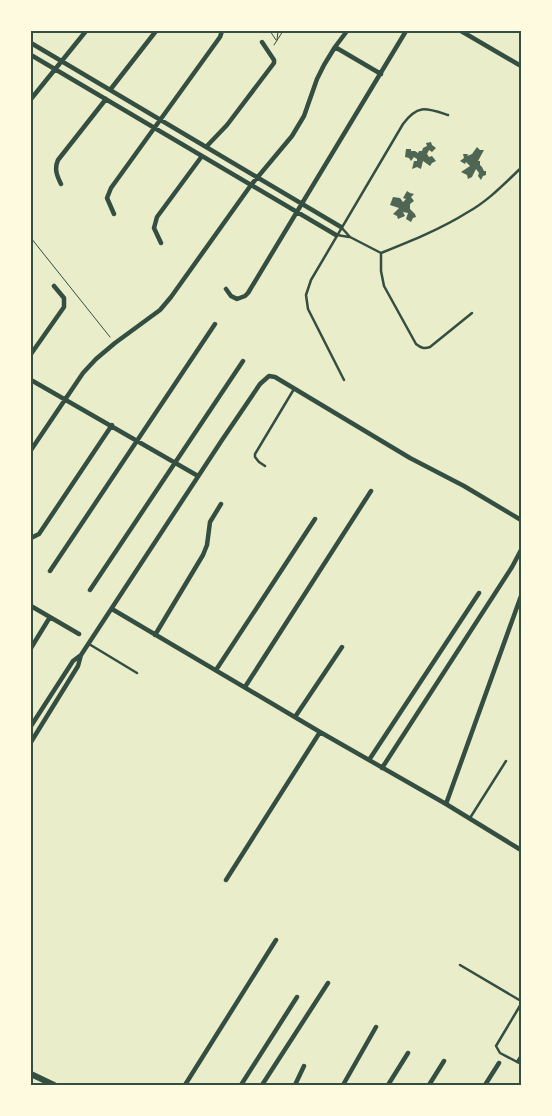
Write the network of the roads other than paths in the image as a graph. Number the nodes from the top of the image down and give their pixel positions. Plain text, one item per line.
1 (86, 31) edge
2 (156, 31) edge
3 (222, 31) edge
4 (347, 31) edge
5 (406, 31) edge
6 (461, 31) edge
7 (262, 42) dead end
8 (31, 43) edge
9 (334, 47) junction
10 (31, 55) edge
11 (62, 61) junction
12 (521, 66) edge
13 (55, 69) junction
14 (381, 74) junction
15 (110, 90) junction
16 (31, 99) edge
17 (106, 99) junction
18 (448, 115) dead end
19 (160, 119) junction
20 (154, 128) junction
21 (206, 147) junction
22 (202, 156) junction
23 (521, 168) edge
24 (258, 178) junction
25 (61, 184) dead end
26 (251, 185) junction
27 (301, 203) junction
28 (296, 212) junction
29 (114, 214) dead end
30 (341, 227) junction
31 (336, 235) junction
32 (350, 237) junction
33 (161, 243) dead end
34 (381, 253) junction
35 (54, 286) dead end
36 (226, 289) dead end
37 (472, 313) dead end
38 (214, 324) dead end
39 (31, 354) edge
40 (243, 361) dead end
41 (31, 380) edge
42 (344, 380) dead end
43 (294, 389) junction
44 (66, 399) junction
45 (112, 425) junction
46 (137, 440) junction
47 (31, 450) edge
48 (176, 463) junction
49 (265, 466) dead end
50 (198, 476) junction
51 (371, 491) dead end
52 (221, 504) dead end
53 (315, 519) dead end
54 (521, 520) edge
55 (32, 538) edge
56 (521, 550) edge
57 (50, 571) dead end
58 (90, 590) dead end
59 (479, 593) dead end
60 (521, 596) edge
61 (31, 606) edge
62 (112, 609) junction
63 (50, 617) junction
64 (79, 634) dead end
65 (155, 635) junction
66 (89, 644) junction
67 (342, 647) dead end
68 (31, 648) edge
69 (81, 655) junction
70 (216, 670) junction
71 (137, 674) dead end
72 (245, 687) junction
73 (295, 717) junction
74 (31, 726) edge
75 (320, 732) junction
76 (31, 742) edge
77 (368, 760) junction
78 (506, 761) dead end
79 (382, 768) junction
80 (446, 804) junction
81 (470, 818) junction
82 (521, 850) edge
83 (226, 880) dead end
84 (276, 940) dead end
85 (460, 965) dead end
86 (328, 983) dead end
87 (296, 997) dead end
88 (521, 1002) edge
89 (376, 1027) dead end
90 (408, 1053) dead end
91 (521, 1055) edge
92 (444, 1061) dead end
93 (499, 1063) dead end
94 (519, 1063) edge
95 (304, 1066) dead end
96 (31, 1074) edge
97 (54, 1085) edge
98 (185, 1085) edge
99 (241, 1085) edge
100 (262, 1085) edge
101 (296, 1085) edge
102 (343, 1085) edge
103 (388, 1085) edge
104 (429, 1085) edge
105 (485, 1085) edge

1 - 11 street
2 - 15 street
3 - 19 street
4 - 9 street
5 - 14 street
6 - 12 street
7 - 21 street
8 - 11 street
9 - 14 street
9 - 24 street
10 - 13 street
11 - 13 street
11 - 15 street
13 - 16 street
13 - 17 street
14 - 27 street
15 - 19 street
17 - 20 street
17 - 25 street
18 - 30 lane
19 - 20 street
19 - 21 street
20 - 22 street
20 - 29 street
21 - 24 street
22 - 26 street
22 - 33 street
23 - 34 lane
24 - 26 street
24 - 27 street
26 - 28 street
26 - 44 street
27 - 28 street
27 - 30 street
28 - 31 street
28 - 36 street
30 - 31 lane
30 - 32 lane
31 - 32 lane
31 - 42 lane
32 - 34 lane
34 - 37 lane
35 - 39 street
38 - 46 street
40 - 48 street
41 - 44 street
43 - 49 lane
43 - 50 street
43 - 54 street
44 - 45 street
44 - 47 street
45 - 46 street
45 - 55 street
46 - 48 street
46 - 57 street
48 - 50 street
48 - 58 street
50 - 62 street
51 - 72 street
52 - 65 street
53 - 70 street
56 - 79 street
59 - 77 street
60 - 80 street
61 - 63 street
62 - 65 street
62 - 66 street
63 - 64 street
63 - 68 street
65 - 70 street
66 - 69 street
66 - 71 lane
67 - 73 street
69 - 74 street
69 - 76 street
70 - 72 street
72 - 73 street
73 - 75 street
75 - 77 street
75 - 83 street
77 - 79 street
78 - 81 lane
79 - 80 street
80 - 81 street
81 - 82 street
84 - 98 street
85 - 88 lane
86 - 100 street
87 - 99 street
88 - 94 lane
89 - 102 street
90 - 103 street
91 - 94 lane
92 - 104 street
93 - 105 street
95 - 101 street
96 - 97 main road

